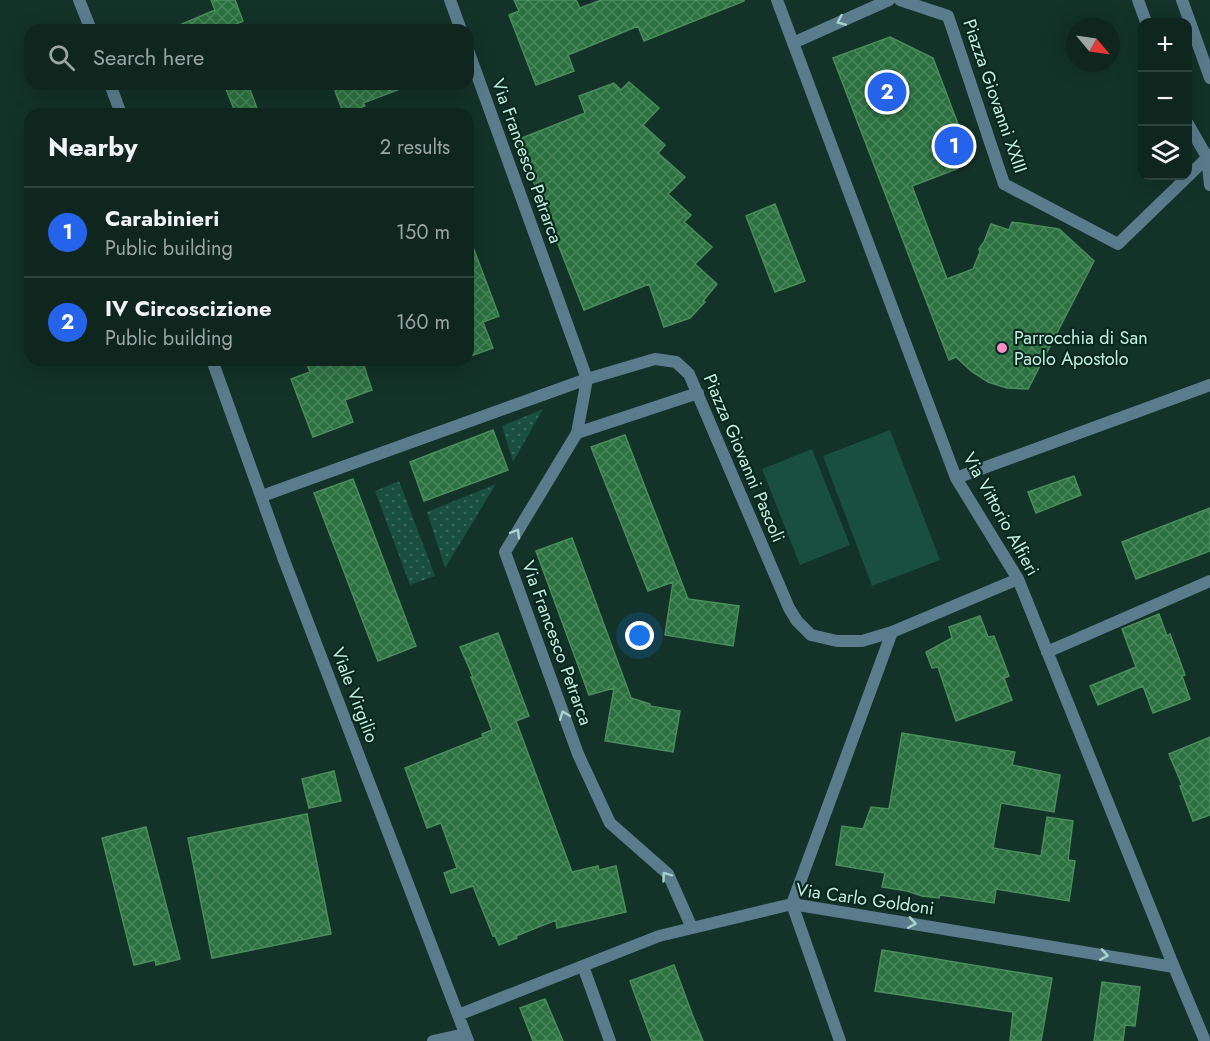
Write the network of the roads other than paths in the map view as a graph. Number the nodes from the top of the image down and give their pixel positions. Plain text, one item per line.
1 (79, 0) edge
2 (450, 0) edge
3 (777, 0) edge
4 (889, 0) edge
5 (900, 0) edge
6 (1138, 0) edge
7 (1182, 0) edge
8 (1145, 18) edge
9 (89, 24) edge
10 (459, 24) edge
11 (793, 43) junction
12 (474, 67) edge
13 (1210, 78) edge
14 (112, 90) edge
15 (120, 108) edge
16 (1189, 126) edge
17 (1209, 157) edge
18 (1210, 185) edge
19 (214, 366) edge
20 (586, 379) junction
21 (1210, 385) edge
22 (698, 393) junction
23 (577, 433) junction
24 (956, 478) junction
25 (262, 496) junction
26 (1018, 579) junction
27 (1210, 581) edge
28 (892, 632) junction
29 (1047, 652) junction
30 (792, 904) junction
31 (692, 928) junction
32 (583, 966) junction
33 (1174, 967) junction
34 (458, 1015) junction
35 (467, 1038) edge
36 (433, 1041) edge
37 (610, 1041) edge
38 (840, 1041) edge
39 (1205, 1041) edge

1 - 9 street
2 - 10 street
3 - 11 street, Via Vittorio Alfieri
4 -> 11 street
5 - 17 street, Piazza Giovanni XXIII
6 - 8 street
7 - 13 street
11 - 24 street, Via Vittorio Alfieri
12 - 20 street, Via Francesco Petrarca
14 - 15 street
16 - 17 street
17 - 18 street
19 - 25 street, Viale Virgilio
20 - 22 street, Piazza Giovanni Pascoli
20 - 23 street, Via Francesco Petrarca
20 - 25 street, Piazza Giovanni Pascoli
21 - 24 street
22 - 23 street
22 - 28 street, Piazza Giovanni Pascoli
31 -> 23 street, Via Francesco Petrarca
24 - 26 street, Via Vittorio Alfieri
25 - 34 street, Viale Virgilio
26 - 28 street, Piazza Giovanni Pascoli
26 - 29 street, Via Vittorio Alfieri
27 - 29 street
28 - 30 street
29 - 33 street, Via Vittorio Alfieri
30 - 31 street, Via Carlo Goldoni
30 -> 33 street, Via Carlo Goldoni
30 - 38 street
31 - 32 street, Via Carlo Goldoni
32 - 34 street, Via Carlo Goldoni
32 - 37 street
33 - 39 street, Via Vittorio Alfieri
34 - 35 street, Viale Virgilio
35 - 36 street

